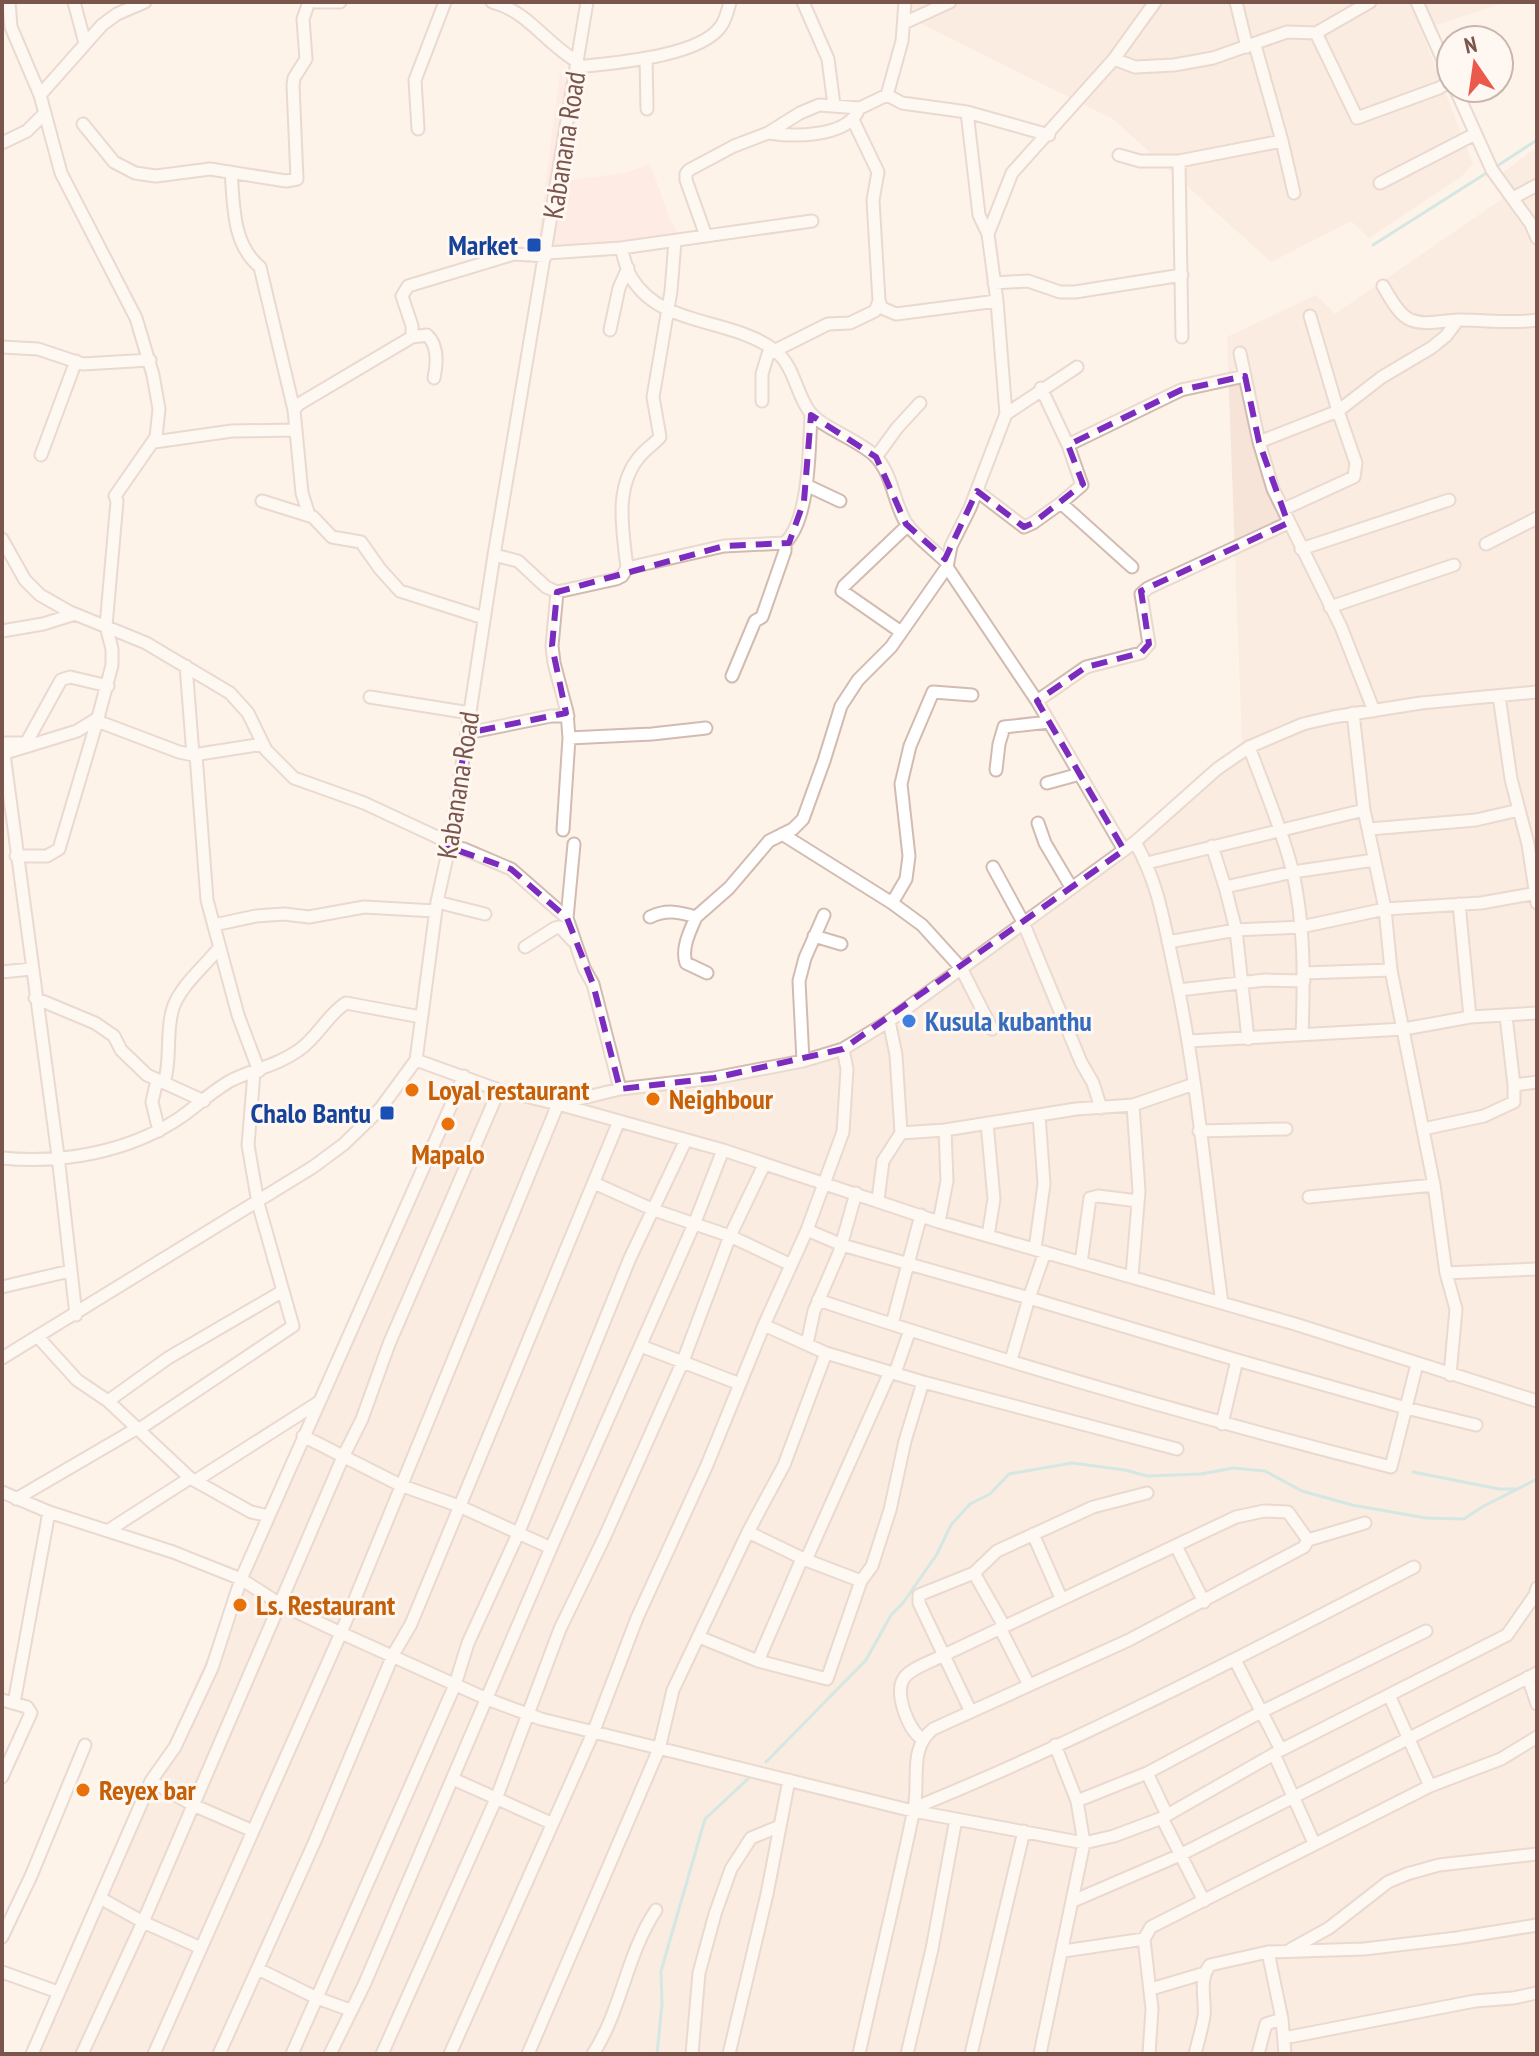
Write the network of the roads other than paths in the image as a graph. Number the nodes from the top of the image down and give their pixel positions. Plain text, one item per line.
1 (9, 2) edge
2 (74, 2) edge
3 (145, 2) edge
4 (309, 2) edge
5 (316, 2) edge
6 (340, 2) edge
7 (445, 2) edge
8 (492, 2) edge
9 (587, 2) edge
10 (730, 2) edge
11 (803, 2) edge
12 (905, 2) edge
13 (950, 2) edge
14 (1155, 2) edge
15 (1236, 2) edge
16 (1370, 2) edge
17 (1417, 2) edge
18 (904, 23) junction
19 (6, 24) edge
20 (1316, 33) junction
21 (85, 43) junction
22 (1435, 43) edge
23 (1251, 46) junction
24 (646, 58) junction
25 (1114, 59) junction
26 (577, 64) junction
27 (1435, 89) edge
28 (40, 95) junction
29 (887, 95) junction
30 (1462, 104) edge
31 (834, 105) junction
32 (860, 108) junction
33 (647, 109) dead end
34 (967, 112) junction
35 (45, 113) junction
36 (853, 120) junction
37 (83, 124) dead end
38 (418, 129) dead end
39 (768, 133) junction
40 (1475, 134) junction
41 (1049, 135) junction
42 (1282, 141) junction
43 (2, 143) edge
44 (1119, 155) dead end
45 (1179, 161) junction
46 (231, 172) junction
47 (1380, 183) dead end
48 (1537, 185) edge
49 (1294, 193) dead end
50 (1513, 198) junction
51 (812, 221) dead end
52 (1534, 223) edge
53 (988, 234) junction
54 (706, 236) junction
55 (1537, 238) edge
56 (675, 241) junction
57 (621, 248) junction
58 (546, 254) junction
59 (628, 268) junction
60 (1182, 275) junction
61 (994, 283) junction
62 (1383, 286) dead end
63 (879, 301) junction
64 (997, 301) junction
65 (668, 311) junction
66 (1310, 316) dead end
67 (1458, 320) junction
68 (1537, 320) edge
69 (610, 330) dead end
70 (412, 337) junction
71 (1182, 337) dead end
72 (2, 347) edge
73 (776, 351) junction
74 (1240, 353) dead end
75 (150, 360) junction
76 (76, 361) junction
77 (1077, 367) dead end
78 (1245, 376) junction
79 (434, 378) dead end
80 (1041, 388) junction
81 (762, 401) dead end
82 (920, 403) dead end
83 (294, 410) junction
84 (1338, 411) junction
85 (1006, 414) junction
86 (811, 415) junction
87 (296, 430) junction
88 (154, 442) junction
89 (1259, 442) junction
90 (1068, 445) junction
91 (41, 455) dead end
92 (876, 457) junction
93 (806, 485) junction
94 (977, 491) junction
95 (1449, 500) dead end
96 (262, 501) dead end
97 (840, 501) dead end
98 (1061, 503) junction
99 (1284, 509) junction
100 (309, 515) junction
101 (1537, 518) edge
102 (1288, 523) junction
103 (908, 525) junction
104 (2, 539) edge
105 (785, 543) junction
106 (1486, 544) dead end
107 (1301, 549) junction
108 (494, 555) junction
109 (947, 565) junction
110 (1454, 565) dead end
111 (1132, 567) dead end
112 (627, 568) junction
113 (557, 592) junction
114 (1330, 607) junction
115 (75, 614) junction
116 (484, 618) junction
117 (106, 626) junction
118 (2, 631) edge
119 (901, 632) junction
120 (186, 666) junction
121 (732, 676) dead end
122 (108, 686) junction
123 (1537, 692) edge
124 (972, 695) dead end
125 (1499, 696) junction
126 (370, 697) dead end
127 (1037, 701) junction
128 (1374, 711) junction
129 (470, 713) junction
130 (1353, 713) junction
131 (568, 716) junction
132 (98, 719) junction
133 (1049, 722) junction
134 (706, 728) dead end
135 (467, 733) junction
136 (569, 738) junction
137 (263, 744) junction
138 (25, 745) junction
139 (1249, 747) junction
140 (3, 750) edge
141 (194, 755) junction
142 (996, 770) dead end
143 (1080, 774) junction
144 (1047, 783) dead end
145 (1364, 810) junction
146 (1519, 810) junction
147 (1038, 823) dead end
148 (1281, 829) junction
149 (1370, 829) junction
150 (563, 830) dead end
151 (782, 834) junction
152 (1135, 842) junction
153 (574, 844) dead end
154 (449, 845) junction
155 (1212, 846) junction
156 (1124, 850) junction
157 (16, 856) junction
158 (1374, 860) junction
159 (1147, 863) junction
160 (993, 867) dead end
161 (1293, 872) junction
162 (1071, 887) junction
163 (1225, 887) junction
164 (1537, 896) edge
165 (892, 903) junction
166 (1459, 904) junction
167 (436, 906) junction
168 (1385, 909) junction
169 (485, 914) dead end
170 (824, 915) dead end
171 (650, 917) dead end
172 (696, 917) junction
173 (567, 918) junction
174 (1023, 922) junction
175 (214, 925) junction
176 (1301, 927) junction
177 (1236, 930) junction
178 (814, 936) junction
179 (573, 941) junction
180 (1168, 942) junction
181 (841, 944) dead end
182 (525, 947) dead end
183 (219, 948) junction
184 (961, 968) junction
185 (31, 969) junction
186 (1391, 970) junction
187 (2, 972) edge
188 (707, 973) dead end
189 (1304, 977) junction
190 (1242, 981) junction
191 (1179, 990) junction
192 (35, 998) junction
193 (1537, 1013) edge
194 (1506, 1016) junction
195 (421, 1017) junction
196 (1470, 1017) junction
197 (889, 1021) junction
198 (992, 1029) dead end
199 (1404, 1029) junction
200 (1302, 1035) junction
201 (1248, 1039) junction
202 (1189, 1041) junction
203 (843, 1049) junction
204 (416, 1060) junction
205 (803, 1061) junction
206 (256, 1072) junction
207 (464, 1076) junction
208 (161, 1081) junction
209 (1537, 1082) edge
210 (1194, 1084) junction
211 (1514, 1085) junction
212 (620, 1089) junction
213 (499, 1090) junction
214 (204, 1101) junction
215 (558, 1104) junction
216 (1133, 1105) junction
217 (1101, 1108) junction
218 (1039, 1115) junction
219 (619, 1121) junction
220 (987, 1123) junction
221 (1286, 1129) dead end
222 (1423, 1129) junction
223 (945, 1130) junction
224 (159, 1131) junction
225 (1199, 1131) junction
226 (901, 1133) junction
227 (686, 1140) junction
228 (723, 1150) junction
229 (58, 1156) junction
230 (2, 1158) edge
231 (764, 1165) junction
232 (594, 1183) junction
233 (824, 1184) junction
234 (1434, 1185) junction
235 (856, 1193) junction
236 (1309, 1197) dead end
237 (878, 1200) junction
238 (1138, 1201) junction
239 (258, 1203) junction
240 (654, 1210) junction
241 (921, 1215) junction
242 (695, 1222) junction
243 (939, 1222) junction
244 (807, 1230) junction
245 (730, 1236) junction
246 (988, 1236) junction
247 (842, 1245) junction
248 (1040, 1251) junction
249 (909, 1263) junction
250 (1081, 1263) junction
251 (791, 1265) junction
252 (1537, 1269) edge
253 (70, 1271) junction
254 (1446, 1273) junction
255 (1132, 1276) junction
256 (2, 1287) edge
257 (283, 1291) junction
258 (1029, 1298) junction
259 (818, 1300) junction
260 (1222, 1303) junction
261 (76, 1315) junction
262 (892, 1324) junction
263 (764, 1325) junction
264 (910, 1330) junction
265 (38, 1337) junction
266 (807, 1344) junction
267 (641, 1346) junction
268 (826, 1353) junction
269 (2, 1358) edge
270 (1011, 1360) junction
271 (1237, 1360) junction
272 (683, 1361) junction
273 (1417, 1364) junction
274 (893, 1373) junction
275 (1450, 1375) junction
276 (923, 1382) junction
277 (740, 1384) junction
278 (321, 1400) junction
279 (108, 1401) junction
280 (1537, 1401) edge
281 (1406, 1408) junction
282 (1222, 1424) junction
283 (1476, 1425) dead end
284 (137, 1430) junction
285 (303, 1436) junction
286 (1177, 1449) dead end
287 (343, 1457) junction
288 (193, 1480) junction
289 (400, 1485) junction
290 (2, 1492) edge
291 (1147, 1493) dead end
292 (16, 1499) junction
293 (459, 1506) junction
294 (49, 1512) junction
295 (269, 1516) junction
296 (1365, 1523) dead end
297 (109, 1530) junction
298 (748, 1532) junction
299 (518, 1534) junction
300 (1033, 1534) junction
301 (1308, 1540) junction
302 (1176, 1546) junction
303 (551, 1548) junction
304 (806, 1560) junction
305 (1414, 1567) dead end
306 (974, 1573) junction
307 (241, 1579) junction
308 (861, 1581) junction
309 (1537, 1588) edge
310 (1061, 1598) junction
311 (1204, 1602) junction
312 (280, 1604) junction
313 (1002, 1627) junction
314 (1426, 1631) dead end
315 (341, 1633) junction
316 (699, 1637) junction
317 (393, 1655) junction
318 (944, 1655) junction
319 (1235, 1660) junction
320 (758, 1661) junction
321 (1532, 1675) edge
322 (455, 1685) junction
323 (1029, 1685) junction
324 (1389, 1695) junction
325 (487, 1699) junction
326 (8, 1701) edge
327 (1537, 1704) edge
328 (1263, 1711) junction
329 (971, 1712) junction
330 (528, 1714) junction
331 (593, 1733) junction
332 (1410, 1737) junction
333 (1537, 1737) edge
334 (921, 1738) junction
335 (85, 1745) dead end
336 (1055, 1745) junction
337 (659, 1749) junction
338 (1278, 1752) junction
339 (1147, 1773) junction
340 (2, 1777) edge
341 (453, 1779) junction
342 (789, 1780) junction
343 (151, 1781) junction
344 (1430, 1786) junction
345 (1293, 1796) junction
346 (496, 1799) junction
347 (1077, 1801) junction
348 (193, 1805) junction
349 (914, 1809) junction
350 (1164, 1816) junction
351 (956, 1819) junction
352 (551, 1823) junction
353 (780, 1826) junction
354 (253, 1831) junction
355 (1024, 1831) junction
356 (1084, 1843) junction
357 (1314, 1843) junction
358 (1537, 1854) edge
359 (1180, 1855) junction
360 (100, 1898) junction
361 (1073, 1901) junction
362 (1204, 1901) junction
363 (656, 1910) dead end
364 (143, 1922) junction
365 (1537, 1925) edge
366 (2, 1937) edge
367 (1144, 1939) junction
368 (201, 1948) junction
369 (1064, 1951) junction
370 (1287, 1951) junction
371 (1268, 1952) junction
372 (258, 1969) junction
373 (2, 1972) edge
374 (1205, 1973) junction
375 (1151, 1989) junction
376 (58, 1992) junction
377 (1537, 1993) edge
378 (317, 1998) junction
379 (350, 2010) junction
380 (1282, 2019) junction
381 (1284, 2038) junction
382 (32, 2054) edge
383 (82, 2054) edge
384 (154, 2054) edge
385 (219, 2054) edge
386 (292, 2054) edge
387 (330, 2054) edge
388 (382, 2054) edge
389 (450, 2054) edge
390 (528, 2054) edge
391 (593, 2054) edge
392 (692, 2054) edge
393 (729, 2054) edge
394 (859, 2054) edge
395 (907, 2054) edge
396 (971, 2054) edge
397 (1040, 2054) edge
398 (1149, 2054) edge
399 (1195, 2054) edge
400 (1258, 2054) edge
401 (1285, 2054) edge

1 - 19 street
2 - 21 street
3 - 21 street
4 - 46 street
5 - 6 street
7 - 38 street
8 - 26 street
9 - 26 street, Kabanana Road
10 - 24 street
11 - 31 street
12 - 18 street
13 - 18 street
14 - 25 street
15 - 23 street
16 - 20 street
17 - 22 street
18 - 29 street
19 - 28 street
20 - 23 street
20 - 27 street
21 - 28 street
23 - 25 street
23 - 42 street
24 - 26 street
24 - 33 street
25 - 41 street
26 - 58 street, Kabanana Road
28 - 35 street
29 - 32 street
29 - 34 street
30 - 40 street
31 - 32 street
31 - 39 street
32 - 36 street
34 - 41 street
34 - 53 street
35 - 43 street
35 - 75 street
36 - 39 street
36 - 63 street
37 - 46 street
39 - 54 street
40 - 47 street
40 - 50 street
41 - 53 street
42 - 45 street
42 - 49 street
44 - 45 street
45 - 60 street
46 - 83 street
48 - 50 street
50 - 52 street
51 - 54 street
52 - 55 street
53 - 61 street
54 - 56 street
56 - 57 street
56 - 65 street
57 - 58 street
57 - 59 street
58 - 70 street
58 - 108 street, Kabanana Road
59 - 65 street
59 - 69 street
60 - 61 street
60 - 71 street
61 - 64 street
62 - 67 street
63 - 64 street
63 - 73 street
64 - 85 street
65 - 73 street
65 - 112 street
66 - 84 street
67 - 68 street
67 - 84 street
70 - 79 street
70 - 83 street
72 - 76 street
73 - 81 street
73 - 86 street
74 - 78 street
75 - 76 street
75 - 88 street
76 - 91 street
77 - 80 street
78 - 89 street
78 - 90 street
80 - 85 street
80 - 90 street
82 - 92 street
83 - 87 street
84 - 89 street
84 - 99 street
85 - 94 street
86 - 92 street
86 - 93 street
87 - 88 street
87 - 100 street
88 - 117 street
89 - 99 street
90 - 98 street
92 - 103 street
93 - 97 street
93 - 105 street
94 - 98 street
94 - 109 street
95 - 107 street
96 - 100 street
98 - 111 street
99 - 102 street
100 - 116 street
101 - 106 street
102 - 107 street
102 - 127 street
103 - 109 street
103 - 119 street
104 - 115 street
105 - 112 street
105 - 121 street
107 - 114 street
108 - 113 street
108 - 116 street, Kabanana Road
109 - 119 street
109 - 127 street
110 - 114 street
112 - 113 street
113 - 131 street
114 - 128 street
115 - 117 street
115 - 118 street
116 - 129 street, Kabanana Road
117 - 120 street
117 - 122 street
119 - 151 street
120 - 137 street
120 - 141 street
122 - 132 street
122 - 138 street
123 - 125 street
124 - 165 street
125 - 128 street
125 - 146 street
126 - 129 street
127 - 133 street
128 - 130 street
129 - 135 street, Kabanana Road
130 - 139 street
130 - 145 street
131 - 135 street
131 - 136 street
132 - 138 street
132 - 141 street
132 - 157 street
133 - 142 street
133 - 143 street
134 - 136 street
135 - 154 street, Kabanana Road
136 - 150 street
137 - 141 street
137 - 154 street
138 - 140 street
139 - 148 street
139 - 152 street
140 - 157 street
141 - 175 street
143 - 144 street
143 - 156 street
145 - 148 street
145 - 149 street
146 - 149 street
146 - 164 street
147 - 162 street
148 - 155 street
148 - 161 street
149 - 158 street
151 - 165 street
151 - 172 street
152 - 156 street
152 - 159 street
153 - 173 street
154 - 167 street, Kabanana Road
154 - 173 street
155 - 159 street
155 - 163 street
156 - 162 street
157 - 185 street
158 - 161 street
158 - 168 street
159 - 180 street
160 - 174 street
161 - 163 street
161 - 176 street
162 - 174 street
163 - 177 street
164 - 166 street
165 - 184 street
166 - 168 street
166 - 196 street
167 - 169 street
167 - 175 street
167 - 195 street, Kabanana Road
168 - 176 street
168 - 186 street
170 - 178 street
171 - 172 street
172 - 188 street
173 - 179 street
174 - 184 street
174 - 217 street
175 - 183 street
176 - 177 street
176 - 189 street
177 - 180 street
177 - 190 street
178 - 181 street
178 - 205 street
179 - 182 street
179 - 212 street
180 - 191 street
183 - 206 street
183 - 208 street
184 - 197 street
184 - 198 street
185 - 187 street
185 - 192 street
186 - 189 street
186 - 199 street
189 - 190 street
189 - 200 street
190 - 191 street
190 - 201 street
191 - 202 street
192 - 208 street
192 - 229 street
193 - 194 street
194 - 196 street
194 - 211 street
195 - 204 street, Kabanana Road
195 - 206 street
196 - 199 street
197 - 203 street
197 - 226 street
199 - 200 street
199 - 222 street
200 - 201 street
201 - 202 street
202 - 210 street
203 - 205 street
203 - 233 street
204 - 207 street
204 - 239 street, Kabanana Road
205 - 212 street
206 - 214 street
206 - 239 street
207 - 213 street
207 - 278 street
208 - 214 street
208 - 224 street
209 - 211 street
210 - 216 street
210 - 225 street
211 - 222 street
212 - 215 street
213 - 215 street
213 - 287 street
214 - 224 street
215 - 219 street
215 - 289 street
216 - 217 street
216 - 238 street
217 - 218 street
218 - 220 street
218 - 248 street
219 - 227 street
219 - 232 street
220 - 223 street
220 - 246 street
221 - 225 street
222 - 234 street
223 - 226 street
223 - 243 street
224 - 229 street
225 - 260 street
226 - 237 street
227 - 228 street
227 - 240 street
228 - 231 street
228 - 242 street
229 - 230 street
229 - 253 street
231 - 233 street
231 - 245 street
232 - 240 street
232 - 293 street
233 - 235 street
233 - 244 street
234 - 236 street
234 - 254 street
235 - 237 street
235 - 247 street
237 - 241 street
238 - 250 street
238 - 255 street
239 - 257 street
239 - 261 street, Kabanana Road
240 - 242 street
240 - 299 street
241 - 243 street
241 - 249 street
242 - 245 street
242 - 267 street
243 - 246 street
244 - 247 street
244 - 251 street
245 - 251 street
245 - 272 street
246 - 248 street
247 - 249 street
247 - 259 street
248 - 250 street
248 - 258 street
249 - 258 street
249 - 262 street
250 - 255 street
251 - 263 street
252 - 254 street
253 - 256 street
253 - 261 street
254 - 275 street
255 - 260 street
257 - 279 street
257 - 284 street
258 - 270 street
258 - 271 street
259 - 262 street
259 - 266 street
260 - 273 street
261 - 265 street, Kabanana Road
262 - 264 street
263 - 266 street
263 - 277 street
264 - 270 street
264 - 274 street
265 - 269 street, Kabanana Road
265 - 279 street
266 - 268 street
267 - 272 street
267 - 303 street
268 - 274 street
268 - 298 street
270 - 282 street
271 - 281 street
271 - 282 street
272 - 277 street
272 - 330 street
273 - 275 street
273 - 281 street
274 - 276 street
274 - 304 street
275 - 280 street
276 - 286 street
276 - 308 street
277 - 331 street
278 - 285 street
278 - 288 street
279 - 284 street
281 - 282 street
281 - 283 street
284 - 288 street
284 - 292 street
285 - 287 street
285 - 295 street
287 - 289 street
287 - 312 street
288 - 295 street
288 - 297 street
289 - 293 street
289 - 315 street
290 - 292 street
291 - 300 street
292 - 294 street
293 - 299 street
293 - 317 street
294 - 297 street
294 - 326 street
295 - 307 street
296 - 301 street
297 - 307 street
298 - 304 street
298 - 316 street
299 - 303 street
299 - 322 street
300 - 306 street
300 - 310 street
301 - 302 street
301 - 311 street
302 - 310 street
302 - 311 street
303 - 325 street
304 - 308 street
304 - 320 street
305 - 319 street
306 - 313 street
306 - 318 street
307 - 312 street
307 - 343 street
308 - 320 street
309 - 324 street
310 - 313 street
311 - 323 street
312 - 315 street
312 - 348 street
313 - 318 street
313 - 323 street
314 - 328 street
315 - 317 street
315 - 354 street
316 - 320 street
316 - 337 street
317 - 322 street
317 - 372 street
318 - 329 street
318 - 334 street
319 - 328 street
319 - 336 street
321 - 327 street
321 - 332 street
322 - 325 street
322 - 378 street
323 - 329 street
324 - 332 street
324 - 338 street
325 - 330 street
325 - 341 street
326 - 340 street
328 - 338 street
328 - 339 street
329 - 334 street
330 - 331 street
330 - 346 street
331 - 337 street
331 - 352 street
332 - 344 street
332 - 345 street
333 - 344 street
334 - 349 street
335 - 366 street
336 - 347 street
336 - 349 street
337 - 342 street
337 - 390 street
338 - 345 street
338 - 350 street
339 - 347 street
339 - 350 street
341 - 346 street
341 - 379 street
342 - 349 street
342 - 353 street
343 - 348 street
343 - 360 street
344 - 357 street
345 - 357 street
345 - 359 street
346 - 352 street
346 - 388 street
347 - 356 street
348 - 354 street
348 - 364 street
349 - 351 street
349 - 394 street
350 - 356 street
350 - 359 street
351 - 355 street
351 - 395 street
352 - 389 street
353 - 392 street
353 - 393 street
354 - 368 street
355 - 356 street
355 - 396 street
356 - 361 street
357 - 362 street
358 - 370 street
359 - 361 street
359 - 362 street
360 - 364 street
360 - 376 street
361 - 369 street
362 - 367 street
363 - 391 street
364 - 368 street
364 - 383 street
365 - 370 street
367 - 369 street
367 - 375 street
368 - 384 street
369 - 397 street
370 - 371 street
371 - 374 street
371 - 380 street
372 - 378 street
372 - 385 street
373 - 376 street
374 - 375 street
374 - 399 street
375 - 398 street
376 - 382 street
377 - 381 street
378 - 379 street
378 - 386 street
379 - 387 street
380 - 381 street
380 - 400 street
381 - 401 street

